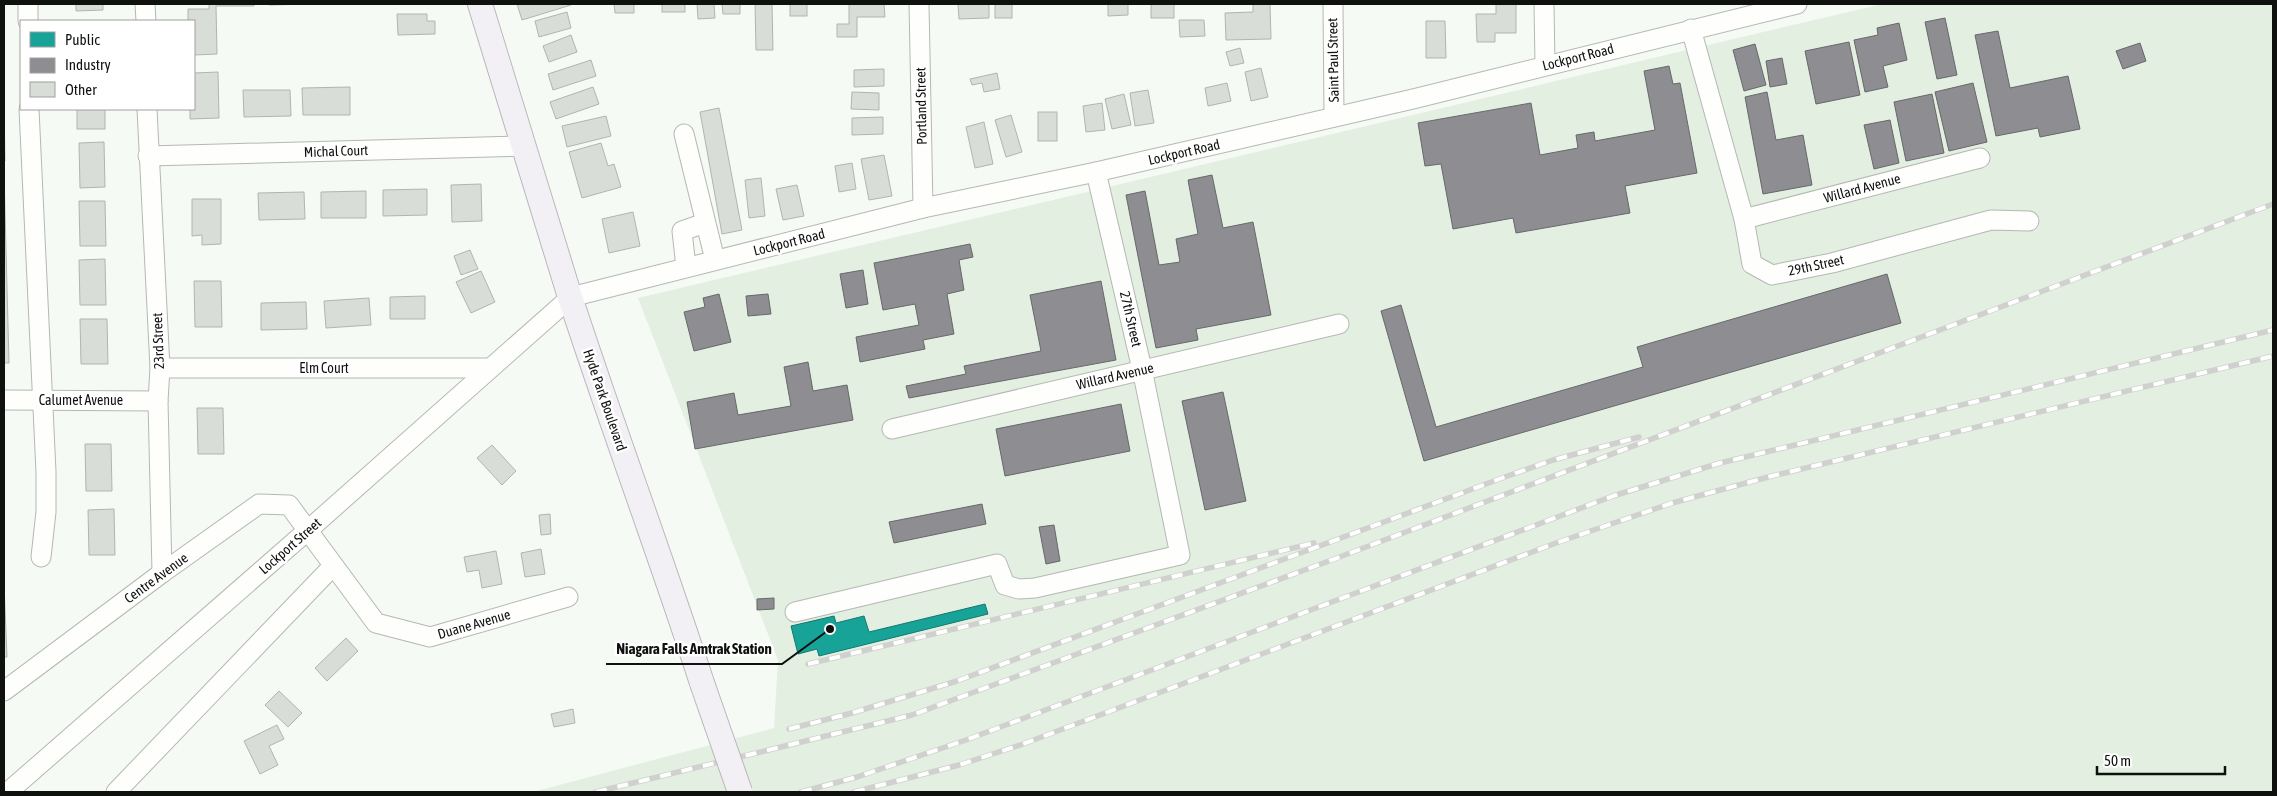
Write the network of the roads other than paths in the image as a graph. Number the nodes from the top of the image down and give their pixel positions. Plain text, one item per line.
1 (28, 4) edge
2 (145, 4) edge
3 (480, 4) edge
4 (919, 4) edge
5 (1333, 4) edge
6 (1544, 4) edge
7 (1797, 4) edge
8 (1754, 9) edge
9 (28, 20) edge
10 (146, 20) edge
11 (1691, 30) junction
12 (1545, 65) junction
13 (29, 110) edge
14 (147, 110) edge
15 (1334, 117) junction
16 (684, 134) dead end
17 (524, 146) junction
18 (148, 156) junction
19 (1980, 158) dead end
20 (1096, 172) junction
21 (923, 208) junction
22 (1744, 219) junction
23 (2030, 221) dead end
24 (705, 223) junction
25 (715, 260) junction
26 (686, 268) junction
27 (570, 297) junction
28 (1339, 324) dead end
29 (160, 368) junction
30 (489, 368) junction
31 (1142, 369) junction
32 (4, 400) edge
33 (42, 400) junction
34 (158, 400) junction
35 (892, 429) dead end
36 (307, 531) junction
37 (42, 557) dead end
38 (333, 566) junction
39 (162, 573) junction
40 (568, 598) dead end
41 (795, 612) dead end
42 (4, 691) edge
43 (8, 792) edge
44 (116, 792) edge
45 (740, 792) edge

1 - 9 street
2 - 10 street
3 - 17 main road, Hyde Park Boulevard
4 - 21 street, Portland Street
5 - 15 street, Saint Paul Street
6 - 12 street
7 - 8 street, Lockport Road
8 - 11 street, Lockport Road
11 - 12 street, Lockport Road
11 - 22 street, 29th Street
12 - 15 street, Lockport Road
13 - 33 street
14 - 18 street, 23rd Street
15 - 20 street, Lockport Road
16 - 24 street
17 - 18 street, Michal Court
17 - 27 main road, Hyde Park Boulevard
18 - 29 street, 23rd Street
19 - 22 street, Willard Avenue
20 - 21 street, Lockport Road
20 - 31 street, 27th Street
21 - 25 street, Lockport Road
22 - 23 street, 29th Street
24 - 25 street
24 - 26 street
25 - 26 street, Lockport Road
26 - 27 street, Lockport Road
27 - 30 street, Lockport Street
27 - 45 main road, Hyde Park Boulevard, bridge
28 - 31 street, Willard Avenue
29 - 30 street, Elm Court
29 - 34 street, 23rd Street
30 - 36 street, Lockport Street
31 - 35 street, Willard Avenue
31 - 41 street, 27th Street
32 - 33 street, Calumet Avenue
33 - 34 street, Calumet Avenue
33 - 37 street
34 - 39 street, 23rd Street
36 - 38 street, Duane Avenue
36 - 39 street, Centre Avenue
36 - 43 street, Lockport Street
38 - 40 street, Duane Avenue
38 - 44 street
39 - 42 street, Centre Avenue

